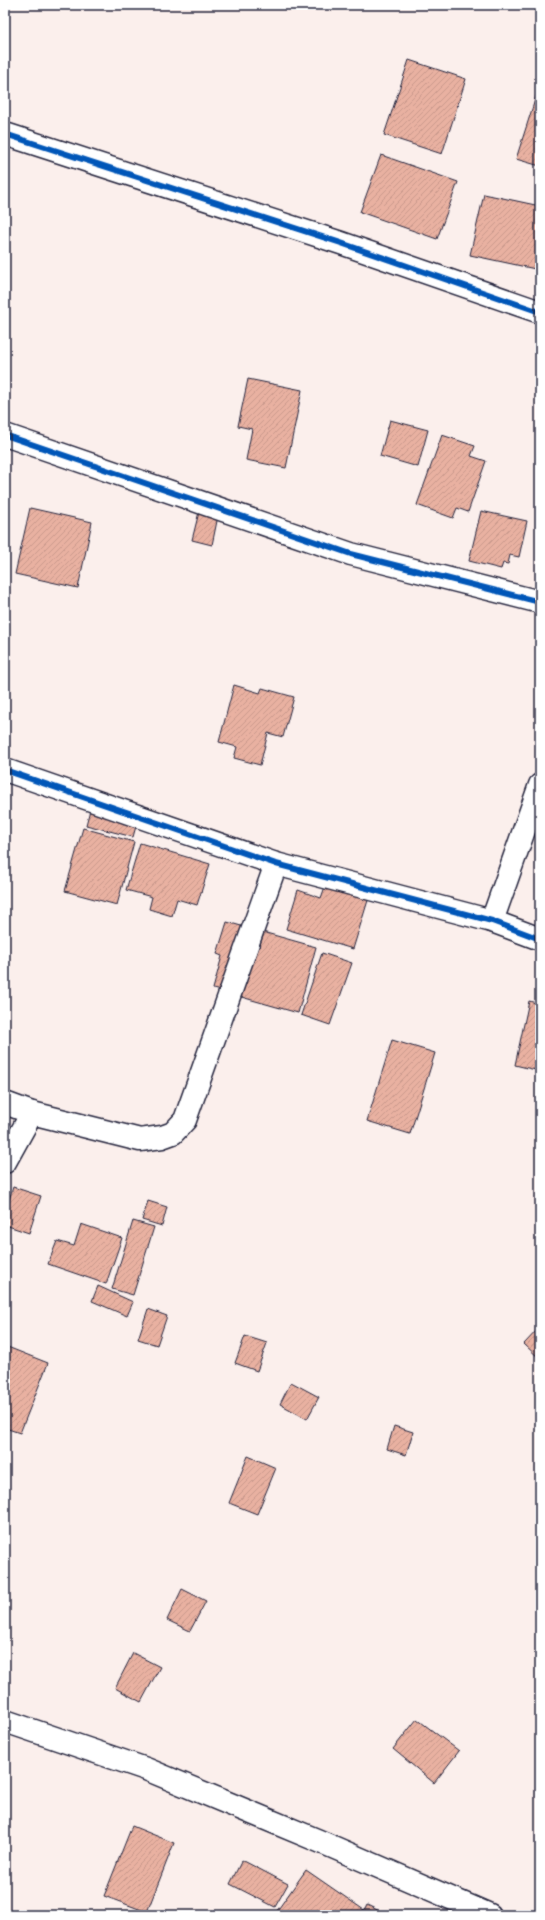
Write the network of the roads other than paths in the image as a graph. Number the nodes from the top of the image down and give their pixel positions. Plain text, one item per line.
1 (5, 134) edge
2 (540, 312) edge
3 (5, 435) edge
4 (540, 602) edge
5 (5, 770) edge
6 (540, 785) edge
7 (276, 864) junction
8 (492, 920) junction
9 (540, 939) edge
10 (5, 1103) edge
11 (32, 1112) junction
12 (5, 1162) edge
13 (5, 1721) edge
14 (490, 1915) edge

1 - 2 street
3 - 4 street
5 - 7 street
6 - 8 street
7 - 8 street
7 - 11 street
8 - 9 street
10 - 11 street
11 - 12 street
13 - 14 street

